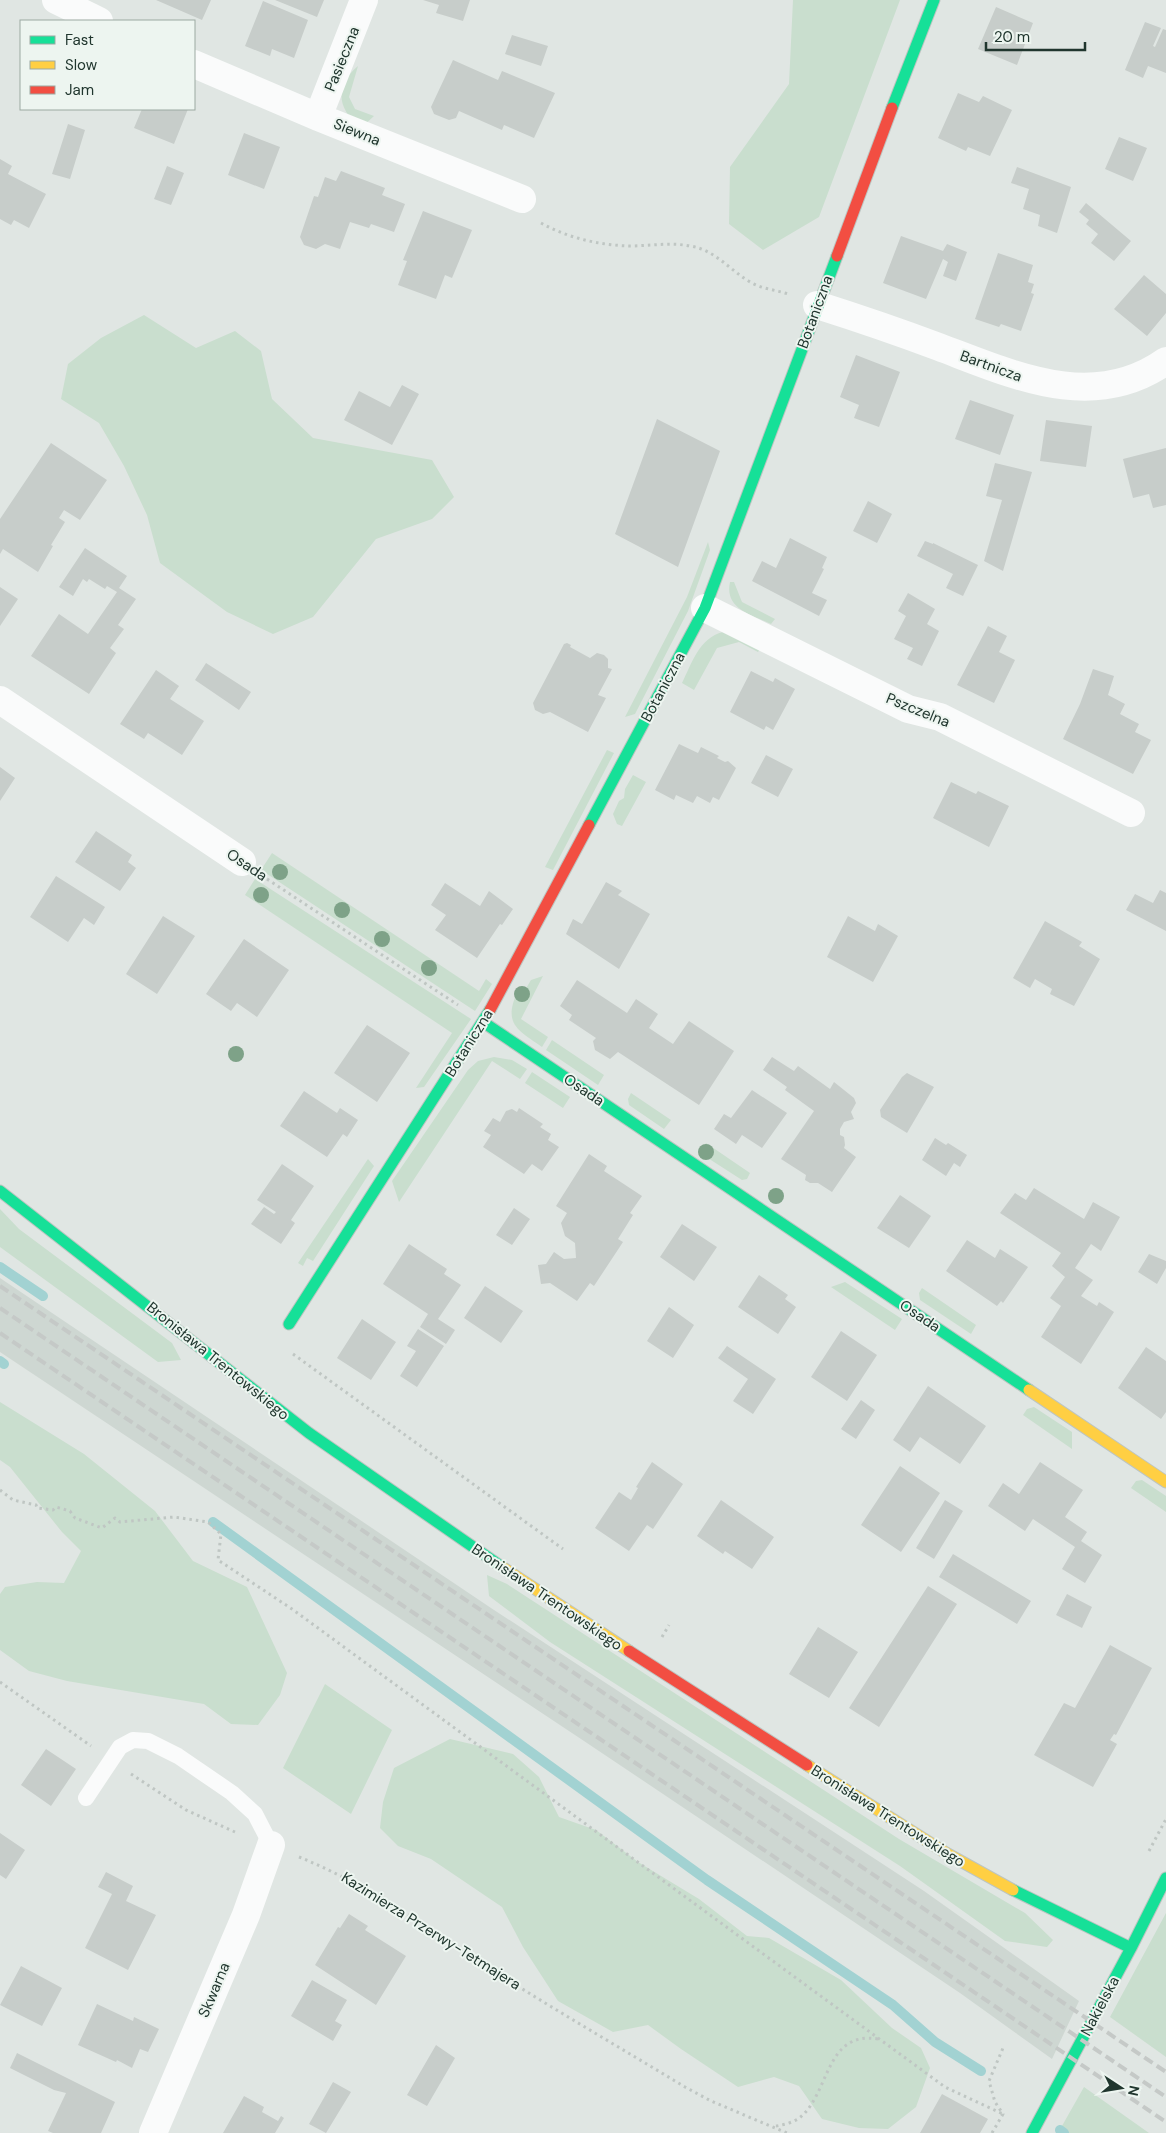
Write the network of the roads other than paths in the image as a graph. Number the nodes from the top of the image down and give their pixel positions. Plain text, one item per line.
1 (56, 0) edge
2 (364, 0) edge
3 (934, 0) edge
4 (97, 20) edge
5 (195, 64) edge
6 (318, 117) junction
7 (522, 199) road end
8 (817, 305) junction
9 (1166, 360) edge
10 (705, 608) junction
11 (0, 700) edge
12 (1132, 813) dead end
13 (242, 862) road end
14 (483, 1022) junction
15 (0, 1191) edge
16 (289, 1324) road end
17 (1166, 1482) edge
18 (86, 1798) dead end
19 (272, 1845) joint
20 (1166, 1878) edge
21 (1131, 1948) junction
22 (153, 2133) edge
23 (1032, 2133) edge

1 - 4 street
2 - 6 street, Pasieczna
3 - 8 street, Botaniczna
5 - 6 street, Siewna
6 - 7 street, Siewna
8 - 9 street, Bartnicza
8 - 10 street, Botaniczna
10 - 12 street, Pszczelna
10 - 14 street, Botaniczna
11 - 13 street, Osada
14 - 16 street, Botaniczna
14 - 17 street, Osada
15 - 21 street, Bronisława Trentowskiego
18 - 19 lane
19 - 22 street, Skwarna
20 - 21 street, Nakielska
21 - 23 street, Nakielska

